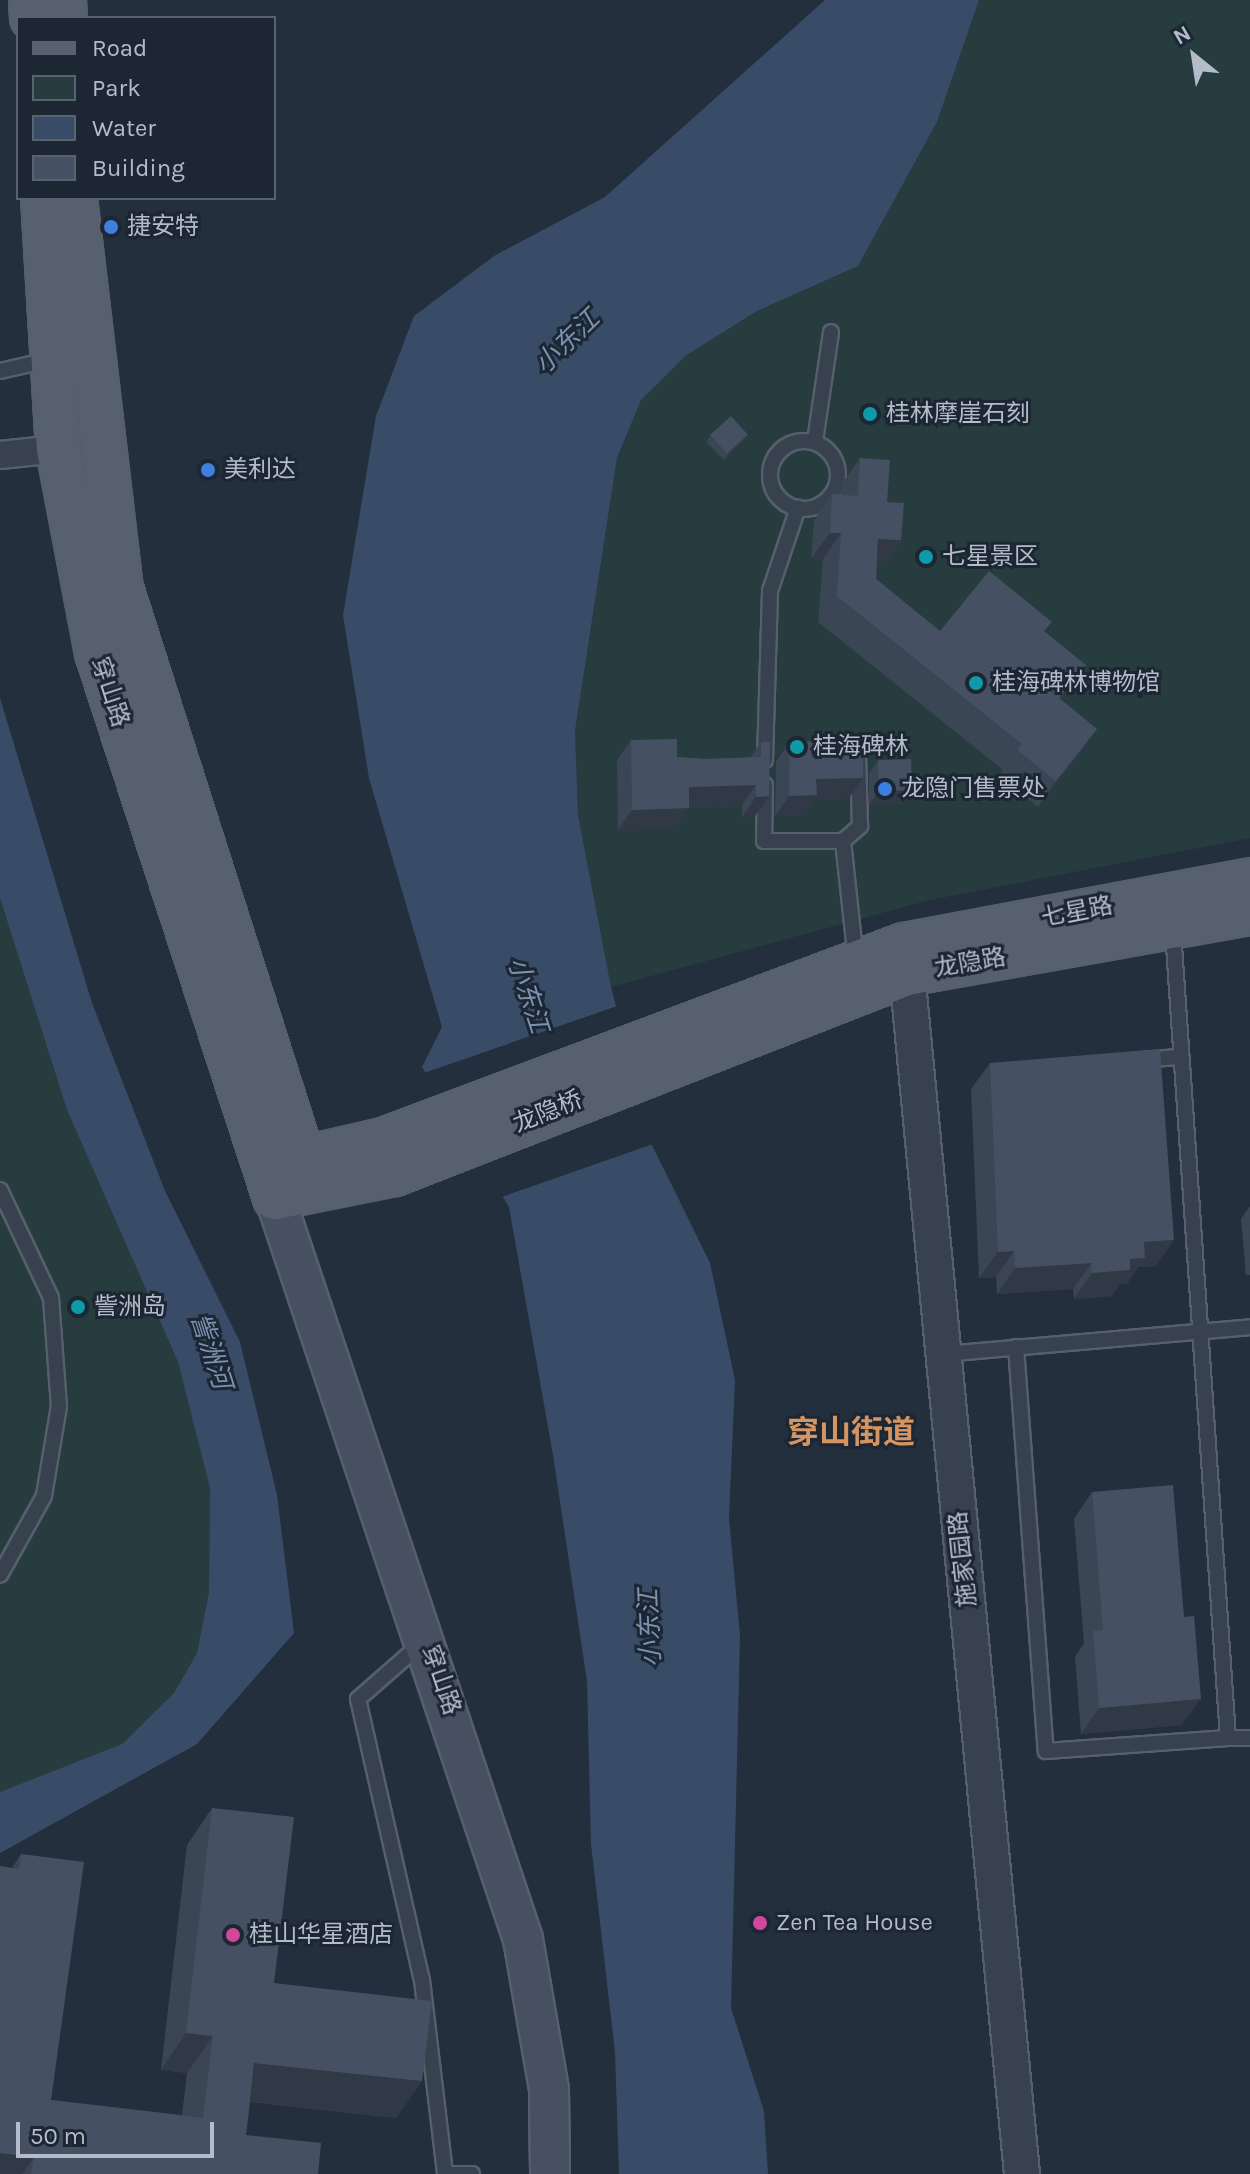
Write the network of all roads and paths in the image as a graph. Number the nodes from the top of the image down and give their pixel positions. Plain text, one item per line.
1 (43, 200) edge
2 (75, 200) edge
3 (831, 332) dead end
4 (53, 359) junction
5 (0, 371) edge
6 (815, 441) junction
7 (58, 449) junction
8 (0, 455) edge
9 (798, 508) junction
10 (858, 753) edge
11 (843, 841) junction
12 (1250, 880) edge
13 (1172, 911) junction
14 (1250, 913) edge
15 (905, 960) junction
16 (856, 961) junction
17 (695, 1036) junction
18 (1181, 1057) junction
19 (1120, 1062) edge
20 (288, 1178) junction
21 (0, 1190) edge
22 (1250, 1327) edge
23 (1200, 1330) junction
24 (1016, 1347) junction
25 (943, 1354) junction
26 (0, 1575) edge
27 (427, 1639) junction
28 (1228, 1738) junction
29 (1250, 1738) edge
30 (445, 2173) edge
31 (472, 2174) edge
32 (550, 2174) edge
33 (1022, 2174) edge

1 - 4 main road, 穿山路
2 - 20 main road, 穿山路
3 - 6 lane
4 - 5 lane
4 - 7 main road, 穿山路
6 - 9 lane
6 - 9 lane
7 - 8 street
7 - 20 main road, 穿山路
9 - 11 lane
10 - 11 lane
11 - 16 lane
12 - 13 main road
13 - 14 main road, 龙隐路
13 - 15 main road, 龙隐路
13 - 18 lane
15 - 16 main road, 龙隐路
15 - 17 main road, 龙隐路
15 - 25 street, 施家园路
16 - 17 main road, 龙隐路
17 - 20 main road, 龙隐桥
18 - 19 lane
18 - 23 lane
20 - 27 main road, 穿山路
21 - 26 lane
22 - 23 lane
23 - 24 lane
23 - 28 lane
24 - 25 lane
24 - 28 lane
25 - 33 street, 施家园路
27 - 30 lane
27 - 32 main road, 穿山路
28 - 29 lane
30 - 31 lane

